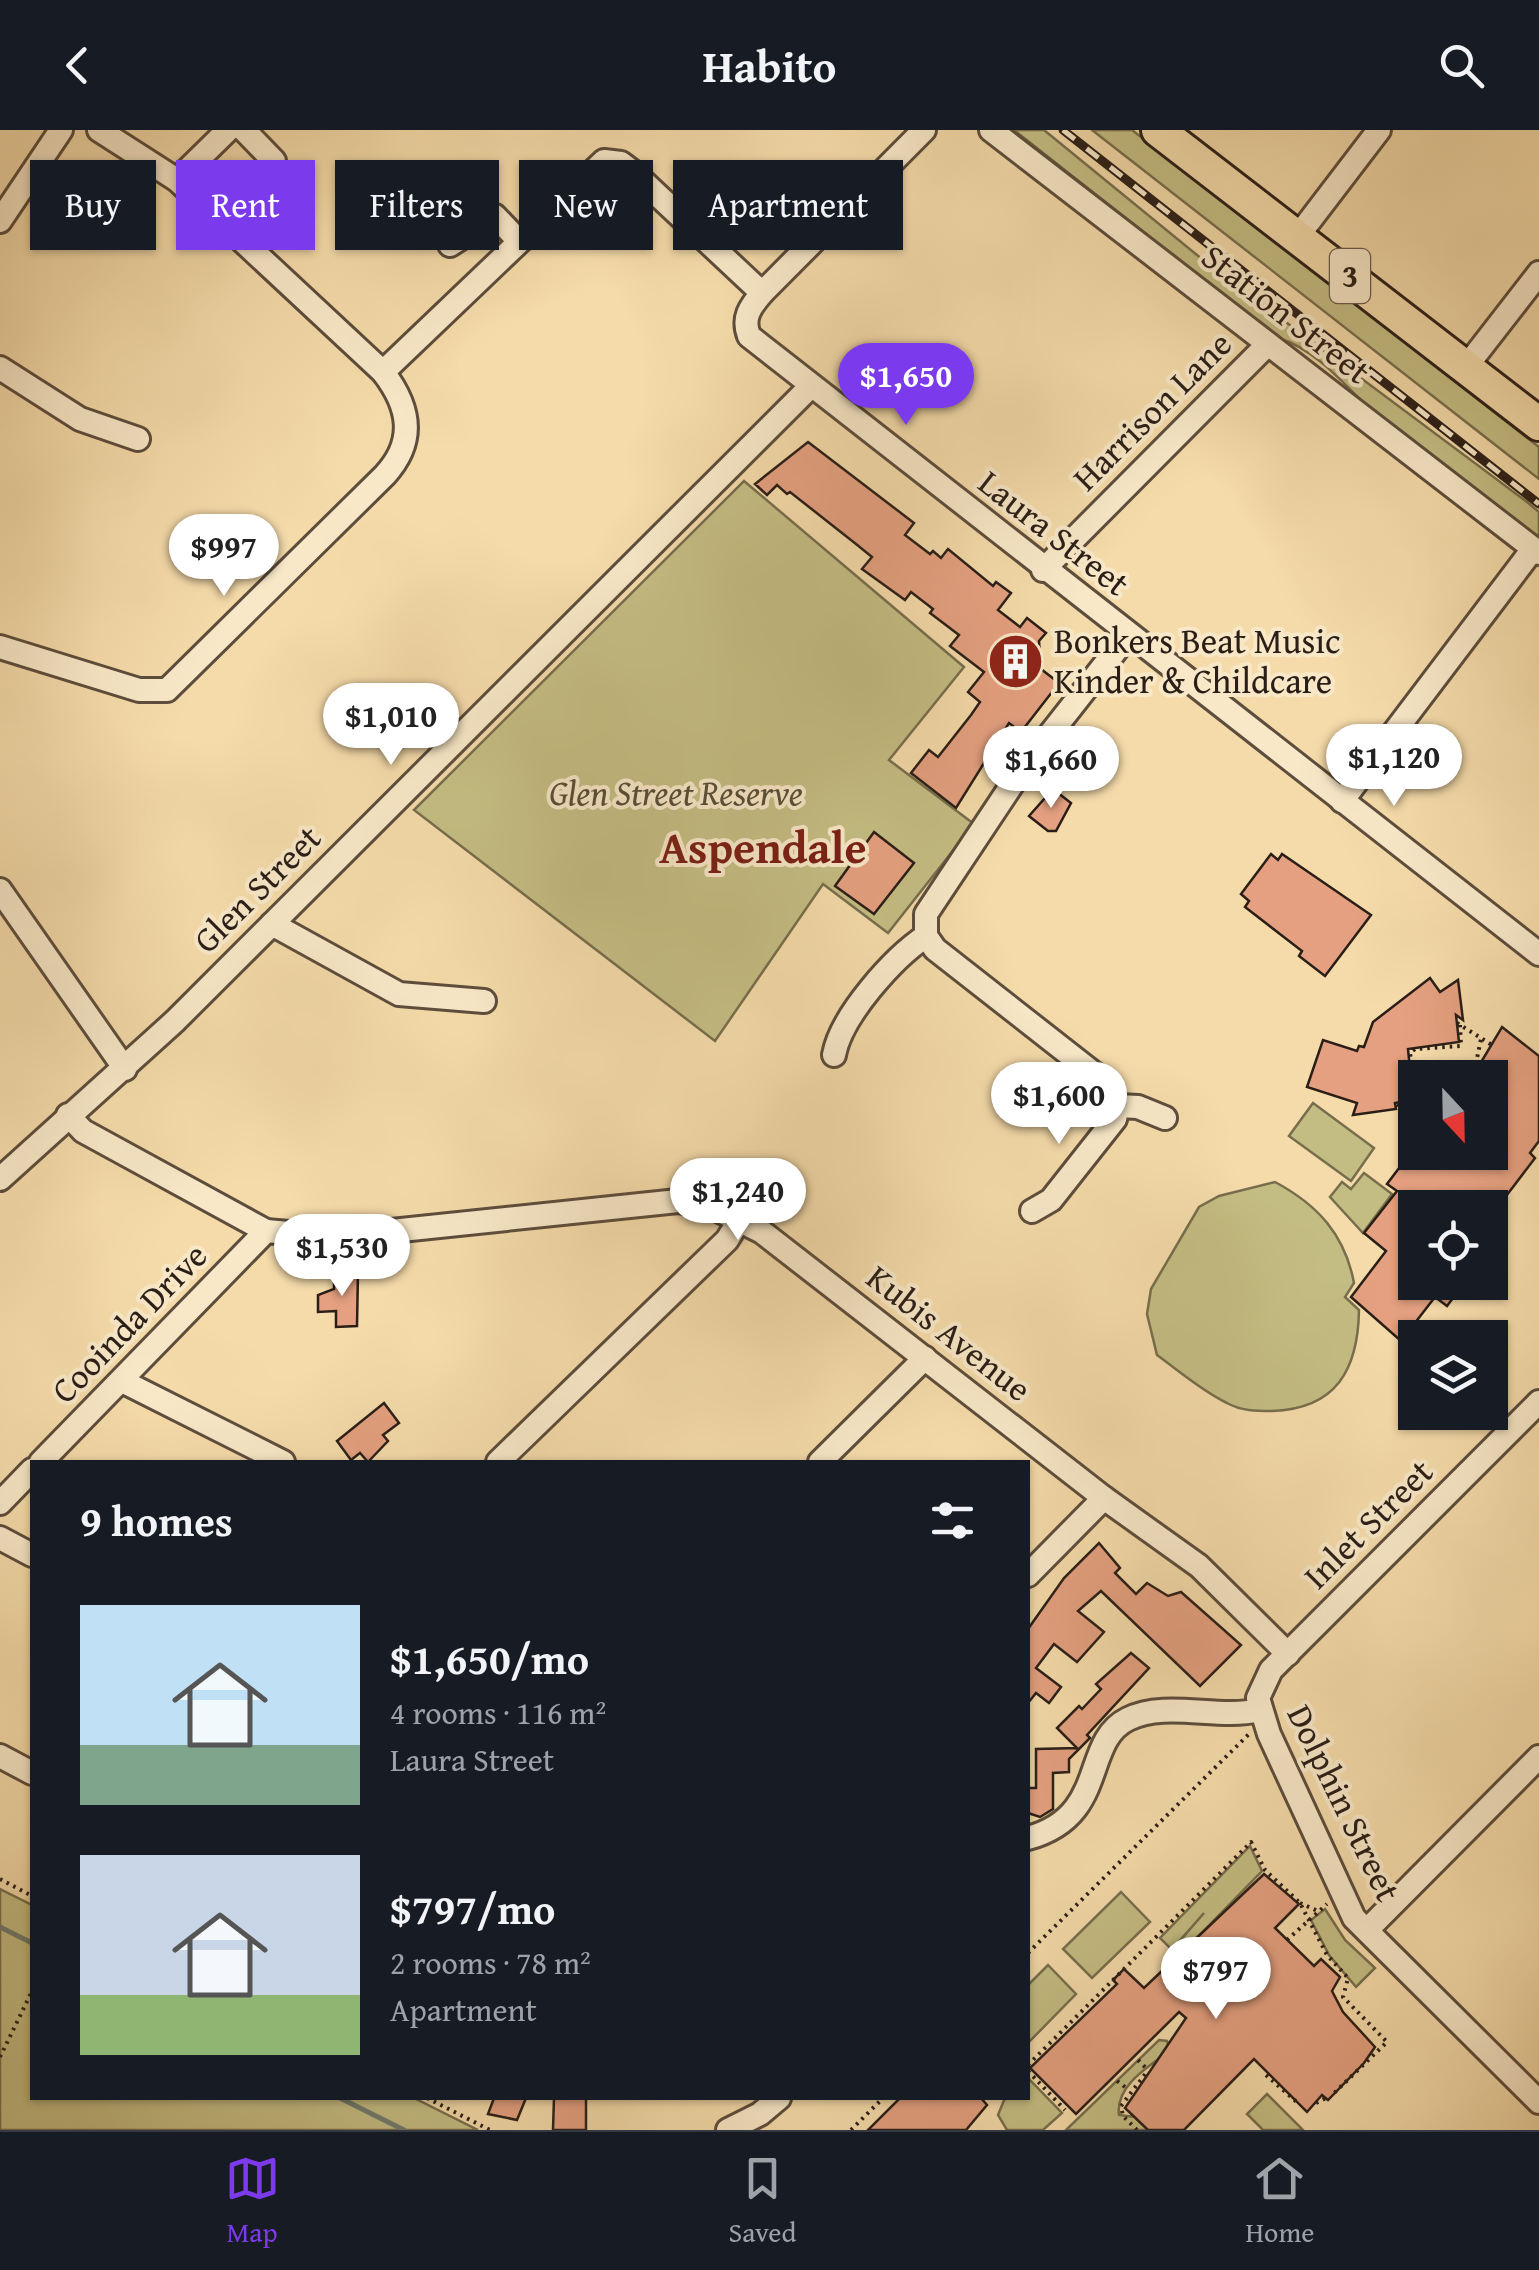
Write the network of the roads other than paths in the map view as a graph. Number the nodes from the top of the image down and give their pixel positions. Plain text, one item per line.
1 (61, 130) edge
2 (99, 130) edge
3 (228, 130) edge
4 (244, 130) edge
5 (924, 130) edge
6 (991, 130) edge
7 (1158, 130) edge
8 (1379, 130) edge
9 (198, 160) edge
10 (273, 160) edge
11 (176, 179) edge
12 (653, 191) edge
13 (0, 220) edge
14 (499, 220) edge
15 (1298, 236) junction
16 (519, 240) edge
17 (519, 242) edge
18 (252, 250) edge
19 (1539, 273) edge
20 (762, 293) junction
21 (1268, 344) junction
22 (1466, 367) junction
23 (0, 368) edge
24 (389, 379) junction
25 (811, 386) junction
26 (1539, 424) edge
27 (138, 439) dead end
28 (1536, 551) edge
29 (1043, 570) junction
30 (1128, 636) junction
31 (0, 647) edge
32 (1342, 801) junction
33 (0, 890) edge
34 (272, 924) junction
35 (926, 936) junction
36 (1539, 954) edge
37 (484, 1001) dead end
38 (834, 1055) dead end
39 (124, 1069) junction
40 (1118, 1106) junction
41 (68, 1115) junction
42 (1165, 1118) dead end
43 (0, 1179) edge
44 (714, 1208) junction
45 (1032, 1211) dead end
46 (740, 1219) junction
47 (266, 1231) junction
48 (701, 1263) junction
49 (925, 1358) junction
50 (122, 1381) junction
51 (1539, 1402) edge
52 (42, 1460) edge
53 (279, 1460) edge
54 (500, 1460) edge
55 (822, 1460) edge
56 (30, 1472) edge
57 (1104, 1498) junction
58 (0, 1503) edge
59 (0, 1538) edge
60 (30, 1554) edge
61 (1030, 1573) edge
62 (1288, 1654) junction
63 (1260, 1708) junction
64 (0, 1756) edge
65 (1539, 1757) edge
66 (30, 1772) edge
67 (1030, 1837) edge
68 (1367, 1930) junction
69 (777, 2100) edge
70 (1539, 2102) edge
71 (728, 2130) edge

1 - 13 street
2 - 11 street
3 - 9 street
4 - 10 street
5 - 20 street, Laura Street
6 - 21 street, Station Street
7 - 15 highway, 3
8 - 15 street
12 - 20 street
14 - 16 street
15 - 22 highway, 3
17 - 24 street
18 - 24 street
19 - 22 street
20 - 25 street, Laura Street
21 - 28 street, Station Street
21 - 29 street, Harrison Lane
22 - 26 highway, 3
23 - 27 street
24 - 31 street
25 - 29 street, Laura Street
25 - 34 street, Glen Street
28 - 32 street
29 - 30 street, Laura Street
30 - 32 street, Laura Street
30 - 35 street
32 - 36 street, Laura Street
33 - 39 street
34 - 37 street
34 - 39 street, Glen Street
35 - 38 street
35 - 40 street
39 - 41 street, Glen Street
40 - 42 street
40 - 45 street
41 - 43 street, Glen Street
41 - 47 street, Kubis Avenue
44 - 46 street, Kubis Avenue
44 - 47 street, Kubis Avenue
44 - 48 street
46 - 48 street
46 - 49 street, Kubis Avenue
47 - 50 street, Cooinda Drive
48 - 54 street
49 - 55 street
49 - 57 street, Kubis Avenue
50 - 52 street, Cooinda Drive
50 - 53 street
51 - 62 street, Inlet Street
56 - 58 street
57 - 61 street
57 - 62 street, Kubis Avenue
59 - 60 street
62 - 63 street, Dolphin Street
63 - 67 street
63 - 68 street, Dolphin Street
64 - 66 street
65 - 68 street
68 - 70 street, Dolphin Street
69 - 71 street

